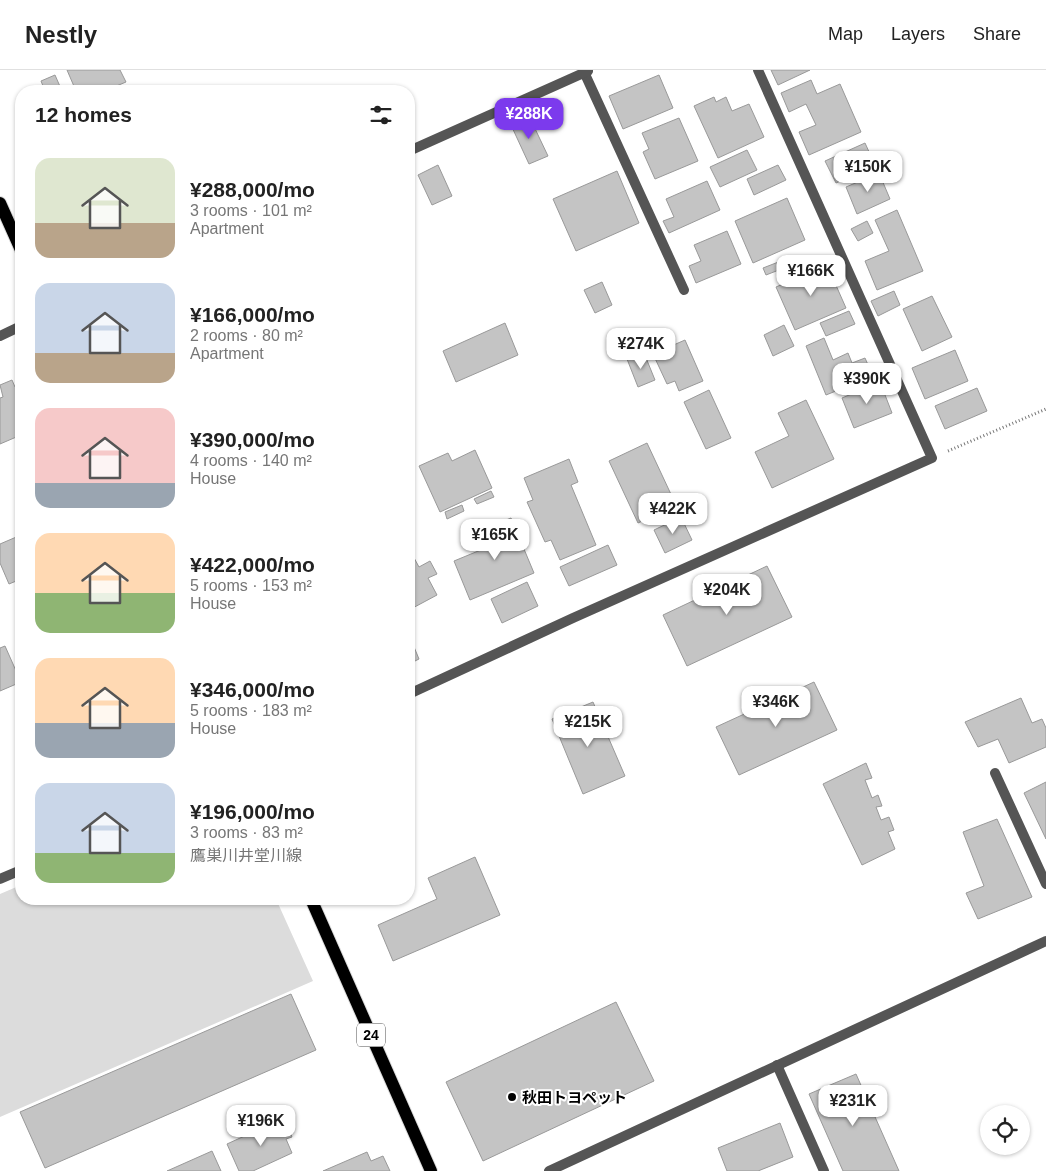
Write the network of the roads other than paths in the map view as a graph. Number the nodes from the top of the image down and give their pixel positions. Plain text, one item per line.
1 (758, 70) edge
2 (587, 71) edge
3 (415, 148) edge
4 (0, 203) edge
5 (15, 237) edge
6 (684, 290) dead end
7 (15, 329) edge
8 (0, 336) edge
9 (415, 691) edge
10 (995, 773) dead end
11 (15, 873) edge
12 (0, 879) edge
13 (1046, 884) edge
14 (314, 905) edge
15 (1046, 941) edge
16 (777, 1065) junction
17 (431, 1171) edge
18 (548, 1171) edge
19 (824, 1171) edge

1 - 9 street
2 - 3 street
2 - 6 street
4 - 5 main road
7 - 8 street
10 - 13 street
11 - 12 street
14 - 17 main road, 24
15 - 16 street
16 - 18 street
16 - 19 street

